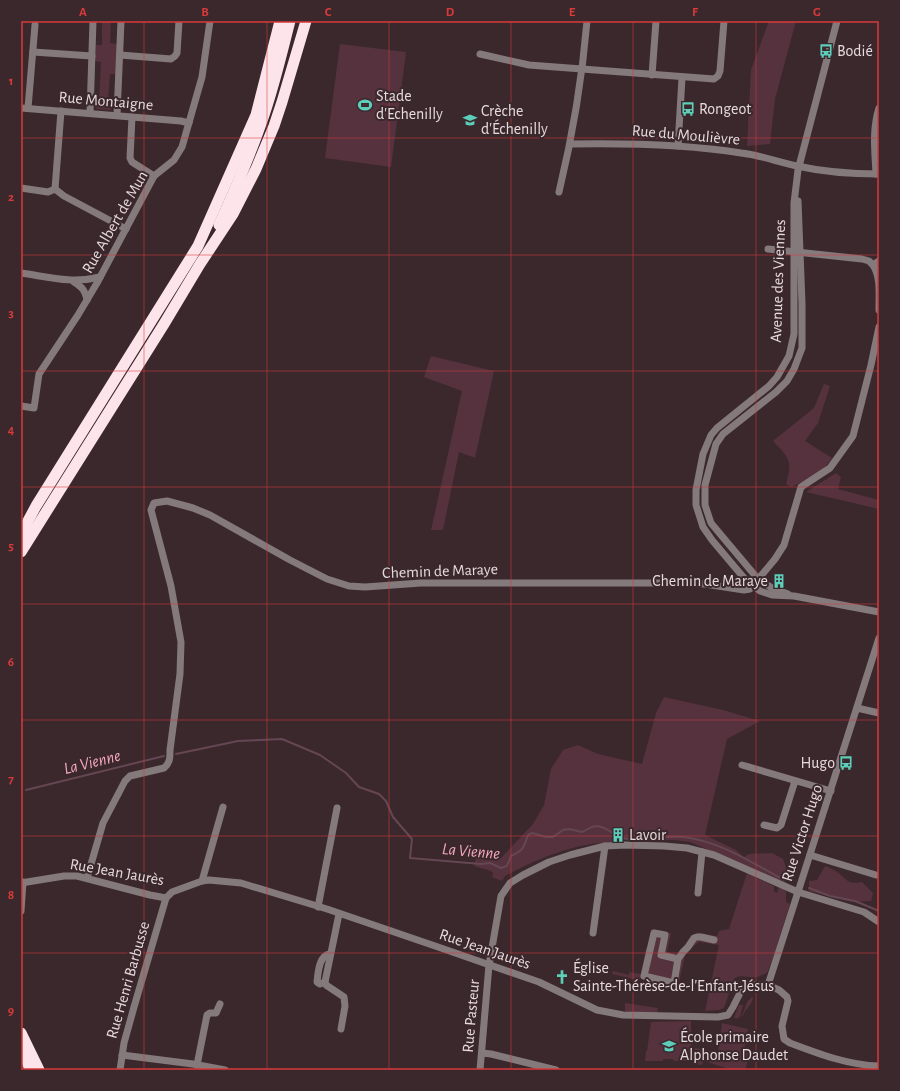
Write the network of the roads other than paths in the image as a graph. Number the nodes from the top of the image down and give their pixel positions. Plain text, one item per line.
1 (93, 21) edge
2 (121, 21) edge
3 (178, 21) edge
4 (210, 21) edge
5 (273, 21) edge
6 (280, 21) edge
7 (290, 21) edge
8 (306, 21) edge
9 (587, 21) edge
10 (656, 21) edge
11 (724, 21) edge
12 (837, 21) edge
13 (35, 25) dead end
14 (33, 52) junction
15 (480, 54) dead end
16 (120, 55) junction
17 (92, 56) junction
18 (583, 69) junction
19 (652, 75) junction
20 (266, 77) junction
21 (682, 78) junction
22 (25, 108) edge
23 (879, 108) edge
24 (61, 111) junction
25 (90, 113) junction
26 (117, 115) junction
27 (132, 117) junction
28 (189, 123) junction
29 (570, 144) junction
30 (678, 146) junction
31 (799, 166) junction
32 (878, 174) edge
33 (154, 176) junction
34 (21, 188) edge
35 (55, 189) junction
36 (559, 192) dead end
37 (126, 229) junction
38 (768, 249) dead end
39 (797, 252) junction
40 (876, 263) edge
41 (200, 264) junction
42 (21, 273) edge
43 (100, 278) junction
44 (74, 282) junction
45 (87, 300) junction
46 (879, 310) edge
47 (879, 327) edge
48 (21, 406) edge
49 (21, 534) edge
50 (21, 552) edge
51 (758, 579) junction
52 (752, 586) junction
53 (794, 596) junction
54 (879, 612) edge
55 (879, 617) edge
56 (879, 638) edge
57 (857, 708) junction
58 (879, 713) edge
59 (742, 765) dead end
60 (796, 780) junction
61 (830, 791) junction
62 (223, 807) dead end
63 (337, 808) dead end
64 (764, 825) dead end
65 (605, 846) junction
66 (702, 852) junction
67 (810, 855) junction
68 (876, 875) dead end
69 (87, 878) junction
70 (202, 881) junction
71 (22, 882) edge
72 (798, 892) junction
73 (698, 893) dead end
74 (166, 898) junction
75 (318, 907) junction
76 (21, 911) edge
77 (340, 914) junction
78 (879, 922) edge
79 (593, 933) dead end
80 (714, 940) dead end
81 (650, 953) junction
82 (661, 955) junction
83 (678, 959) junction
84 (489, 965) junction
85 (768, 985) junction
86 (220, 1004) dead end
87 (340, 1029) dead end
88 (21, 1033) edge
89 (21, 1044) edge
90 (482, 1053) junction
91 (122, 1055) junction
92 (194, 1066) edge
93 (879, 1066) edge
94 (30, 1070) edge
95 (39, 1070) edge
96 (120, 1070) edge
97 (225, 1070) edge
98 (480, 1070) edge
99 (556, 1070) edge

1 - 17 street
2 - 16 street
3 - 16 street
4 - 28 street, Rue Albert de Mun
5 - 20 highway
6 - 20 highway
7 - 41 highway
8 - 41 highway
9 - 18 street
10 - 19 street
11 - 21 street
12 - 31 street, Avenue des Viennes
13 - 14 street
14 - 17 street
14 - 22 street
15 - 18 street
16 - 26 street
17 - 25 street
18 - 19 street
18 - 29 street
19 - 21 street
20 - 49 highway
21 - 30 street
22 - 24 street, Rue Montaigne
23 - 32 street
24 - 25 street, Rue Montaigne
24 - 35 street
25 - 26 street, Rue Montaigne
26 - 27 street, Rue Montaigne
27 - 28 street, Rue Montaigne
27 - 33 street
28 - 33 street, Rue Albert de Mun
29 - 30 street, Rue du Moulièvre
29 - 36 street
30 - 31 street, Rue du Moulièvre
31 - 32 street, Rue du Moulièvre
31 - 39 street, Avenue des Viennes
33 - 37 street, Rue Albert de Mun
34 - 35 street
35 - 37 street
37 - 43 street, Rue Albert de Mun
38 - 39 street
39 - 40 street
39 - 51 street, Avenue des Viennes
39 - 52 street, Avenue des Viennes
40 - 46 street
41 - 50 highway
42 - 44 street
43 - 44 street
43 - 45 street, Rue Albert de Mun
44 - 45 street
45 - 48 street, Rue Albert de Mun
47 - 51 street
51 - 52 street
51 - 53 street, Avenue des Viennes
52 - 53 street, Avenue des Viennes
52 - 69 street, Chemin de Maraye
53 - 54 street, Avenue des Viennes
54 - 55 street
56 - 57 street, Rue Victor Hugo
57 - 58 street
57 - 61 street, Rue Victor Hugo
59 - 60 street
60 - 61 street
60 - 64 street
61 - 67 street, Rue Victor Hugo
62 - 70 street
63 - 75 street
65 - 66 street, Rue Victor Hugo
65 - 79 street
65 - 84 street, Rue Victor Hugo
66 - 72 street, Rue Victor Hugo
66 - 73 street
67 - 68 street
67 - 72 street, Rue Victor Hugo
69 - 71 street, Rue Jean Jaurès
69 - 74 street, Rue Jean Jaurès
70 - 74 street, Rue Jean Jaurès
70 - 75 street, Rue Jean Jaurès
71 - 76 street
72 - 78 street
72 - 85 street
74 - 91 street, Rue Henri Barbusse
75 - 77 street, Rue Jean Jaurès
77 - 84 street, Rue Jean Jaurès
77 - 87 street
80 - 83 street
81 - 82 street
81 - 82 street
81 - 83 street
82 - 83 street
84 - 85 street, Rue Jean Jaurès
84 - 90 street, Rue Pasteur
85 - 93 street
86 - 92 street
88 - 95 highway
89 - 94 highway
90 - 98 street, Rue Pasteur
90 - 99 street
91 - 92 street
91 - 96 street, Rue Henri Barbusse
92 - 97 street

